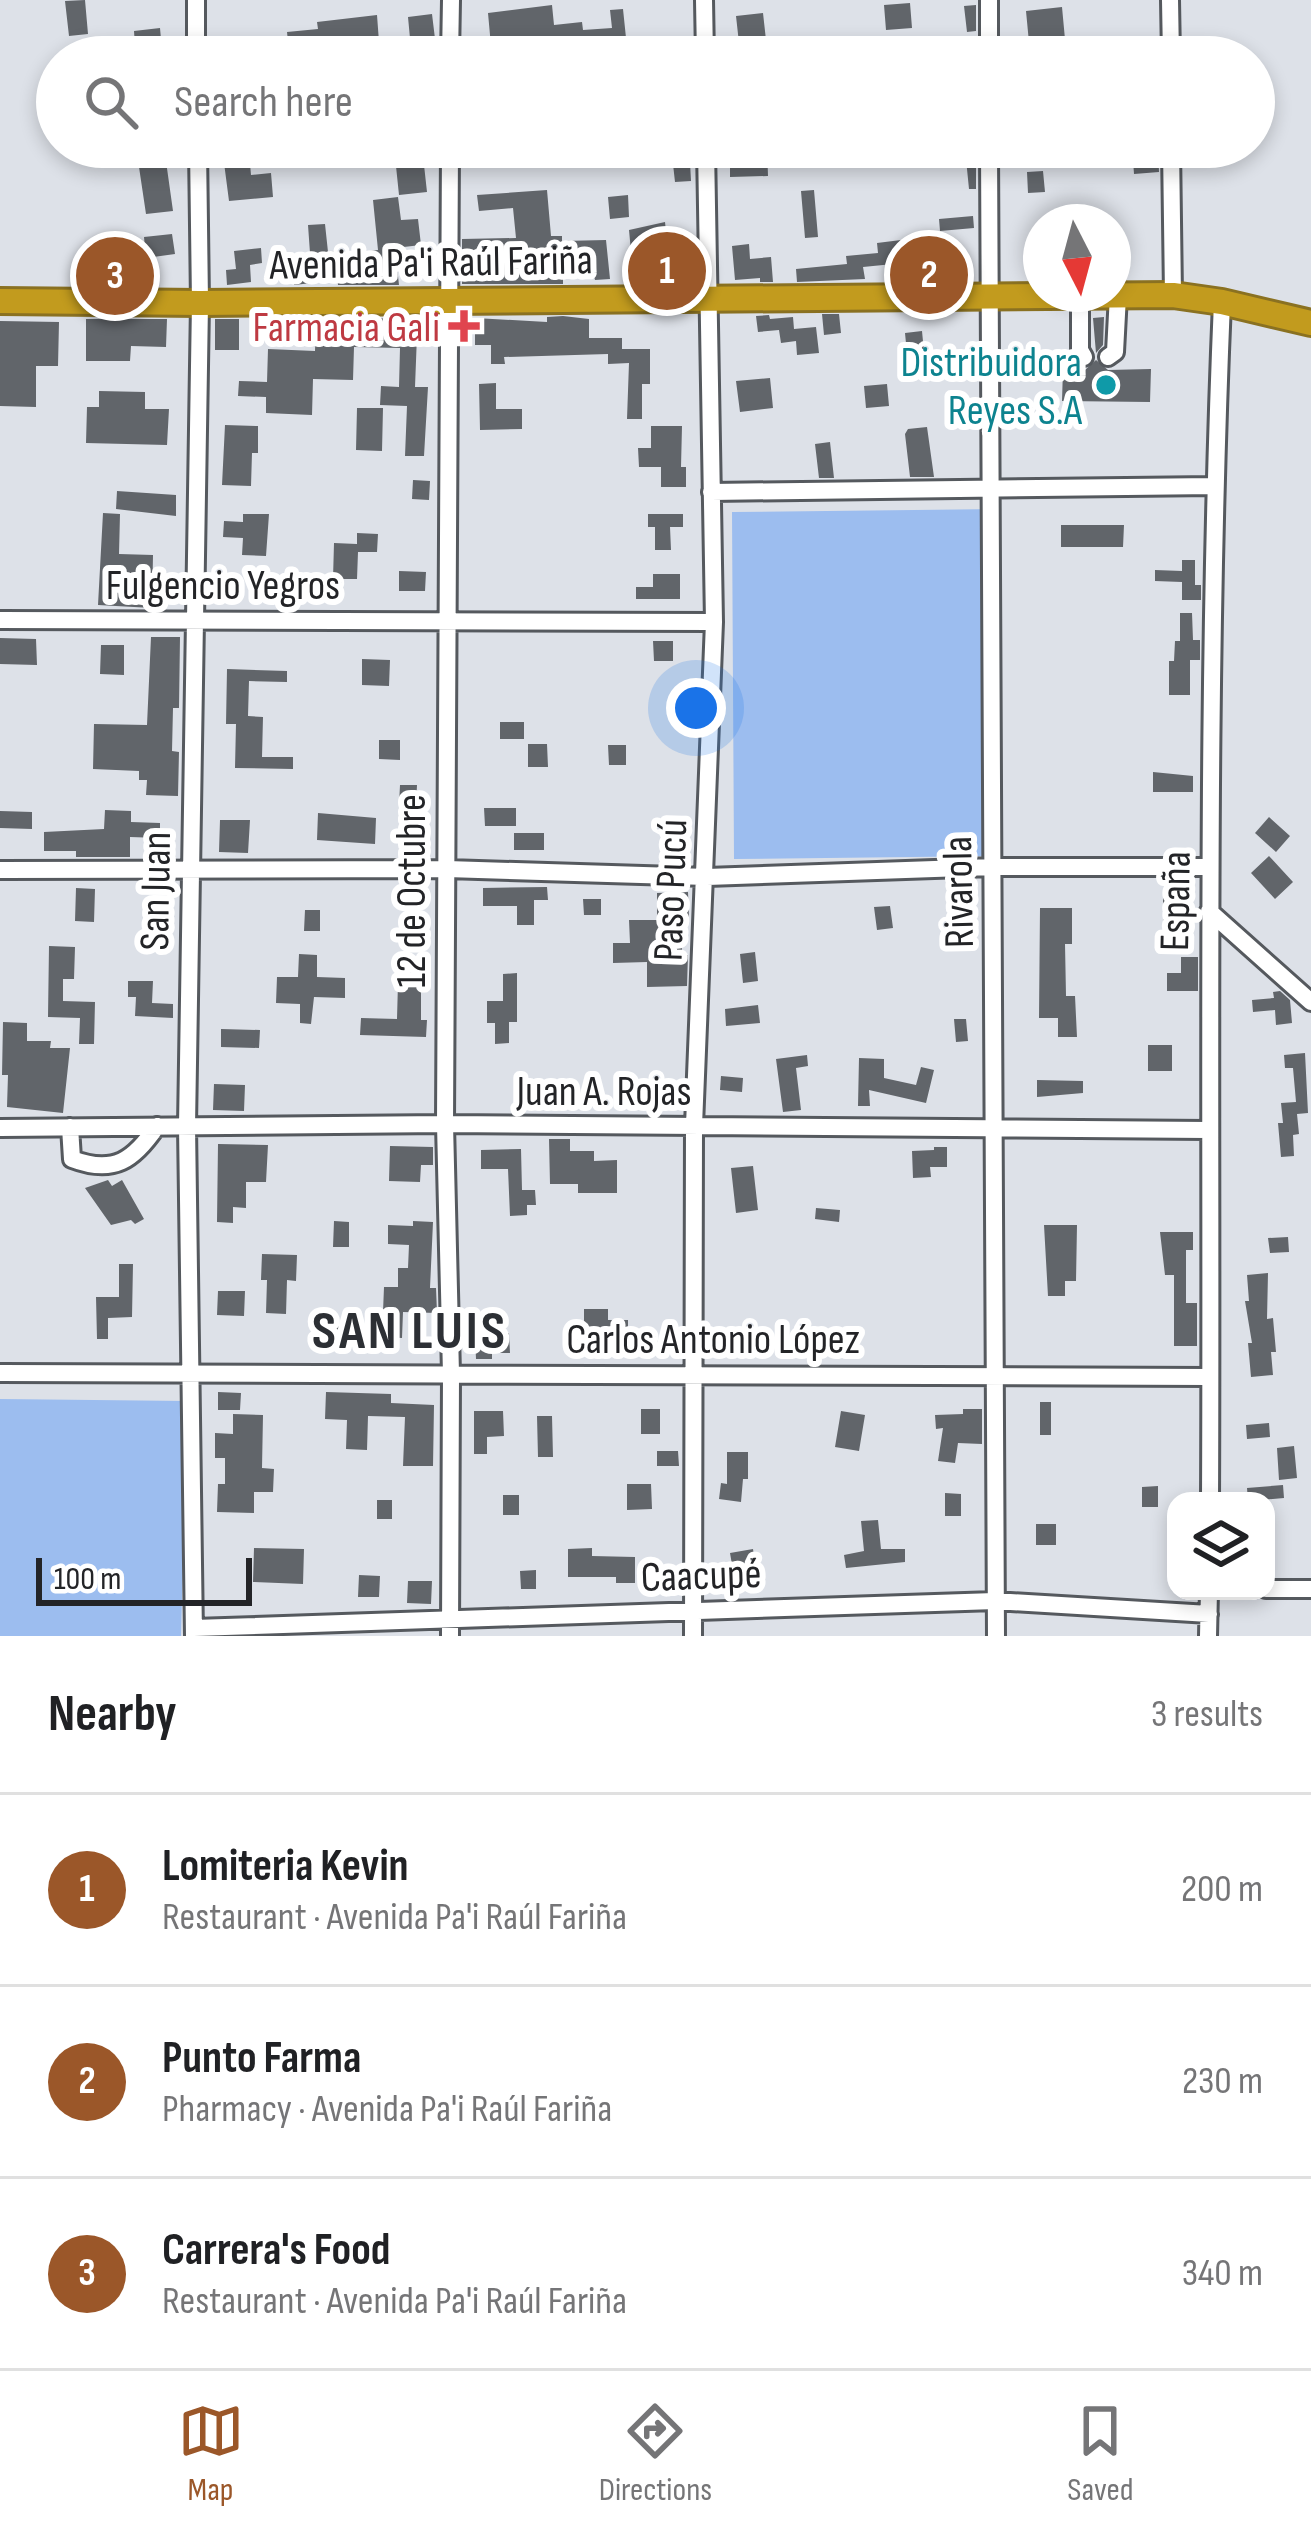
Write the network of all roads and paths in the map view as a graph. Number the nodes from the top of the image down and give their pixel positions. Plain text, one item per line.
1 (196, 0) edge
2 (451, 0) edge
3 (704, 0) edge
4 (989, 0) edge
5 (1170, 0) edge
6 (196, 36) edge
7 (450, 36) edge
8 (705, 36) edge
9 (989, 36) edge
10 (1171, 36) edge
11 (198, 168) edge
12 (450, 168) edge
13 (706, 168) edge
14 (989, 168) edge
15 (1172, 168) edge
16 (989, 295) junction
17 (1023, 295) edge
18 (1131, 295) edge
19 (1173, 295) junction
20 (709, 297) junction
21 (448, 300) junction
22 (0, 301) edge
23 (1222, 302) junction
24 (200, 303) junction
25 (1080, 312) edge
26 (1118, 312) edge
27 (1311, 323) edge
28 (1084, 357) dead end
29 (1108, 357) dead end
30 (1214, 486) junction
31 (992, 490) junction
32 (712, 492) junction
33 (195, 619) junction
34 (0, 620) edge
35 (446, 620) junction
36 (714, 622) junction
37 (992, 867) junction
38 (1210, 867) junction
39 (447, 869) junction
40 (0, 870) edge
41 (190, 872) junction
42 (707, 878) junction
43 (1209, 910) junction
44 (1311, 1002) edge
45 (445, 1124) junction
46 (158, 1126) junction
47 (187, 1126) junction
48 (694, 1126) junction
49 (70, 1127) junction
50 (996, 1127) junction
51 (0, 1128) edge
52 (1208, 1130) junction
53 (190, 1372) junction
54 (0, 1373) edge
55 (452, 1374) junction
56 (692, 1374) junction
57 (996, 1376) junction
58 (1210, 1377) junction
59 (1210, 1492) edge
60 (1275, 1589) edge
61 (1311, 1589) edge
62 (1209, 1600) edge
63 (995, 1601) junction
64 (694, 1610) junction
65 (1209, 1614) junction
66 (450, 1627) edge
67 (194, 1632) edge
68 (693, 1636) edge
69 (996, 1636) edge
70 (1208, 1636) edge

1 - 6 street
2 - 7 street
3 - 8 street
4 - 9 street
5 - 10 street
11 - 24 street, San Juan
12 - 21 street, 12 de Octubre
13 - 20 street, Paso Pucú
14 - 16 street, Rivarola
15 - 19 street
16 - 17 highway, Avenida Pa'i Raúl Fariña
16 - 20 highway, Avenida Pa'i Raúl Fariña
16 - 31 street, Rivarola
18 - 19 highway, Avenida Pa'i Raúl Fariña
19 - 23 highway, Avenida Pa'i Raúl Fariña
20 - 21 highway, Avenida Pa'i Raúl Fariña
20 - 32 street, Paso Pucú
21 - 24 highway, Avenida Pa'i Raúl Fariña
21 - 35 street, 12 de Octubre
22 - 24 highway, Avenida Pa'i Raúl Fariña
23 - 27 highway, Avenida Pa'i Raúl Fariña
23 - 30 street, España
24 - 33 street, San Juan
25 - 28 street
26 - 29 street
30 - 31 street
30 - 38 street, España
31 - 32 street
31 - 37 street, Rivarola
32 - 36 street, Paso Pucú
33 - 34 street, Fulgencio Yegros
33 - 35 street, Fulgencio Yegros
33 - 41 street, San Juan
35 - 36 street, Fulgencio Yegros
35 - 39 street, 12 de Octubre
36 - 42 street, Paso Pucú
37 - 38 street
37 - 42 street
37 - 50 street, Rivarola
38 - 43 street, España
39 - 41 street
39 - 42 street
39 - 45 street, 12 de Octubre
40 - 41 street
41 - 47 street, San Juan
42 - 48 street, Paso Pucú
43 - 44 street
43 - 52 street, España
45 - 47 street, Juan A. Rojas
45 - 48 street, Juan A. Rojas
45 - 55 street, 12 de Octubre
46 - 47 street, Juan A. Rojas
46 - 49 street, Juan A. Rojas
46 - 49 street
47 - 53 street, San Juan
48 - 50 street, Juan A. Rojas
48 - 56 street, Paso Pucú
49 - 51 street, Juan A. Rojas
50 - 52 street, Juan A. Rojas
50 - 57 street, Rivarola
52 - 58 street, España
53 - 54 street, Carlos Antonio López
53 - 55 street, Carlos Antonio López
53 - 67 street, San Juan
55 - 56 street, Carlos Antonio López
55 - 66 street, 12 de Octubre
56 - 57 street, Carlos Antonio López
56 - 64 street, Paso Pucú
57 - 58 street, Carlos Antonio López
57 - 63 street, Rivarola
58 - 59 street, España
60 - 61 street
62 - 65 street
63 - 64 street, Caacupé
63 - 65 street, Caacupé
63 - 69 street, Rivarola
64 - 66 street, Caacupé
64 - 68 street, Paso Pucú
65 - 70 street
66 - 67 street, Caacupé

